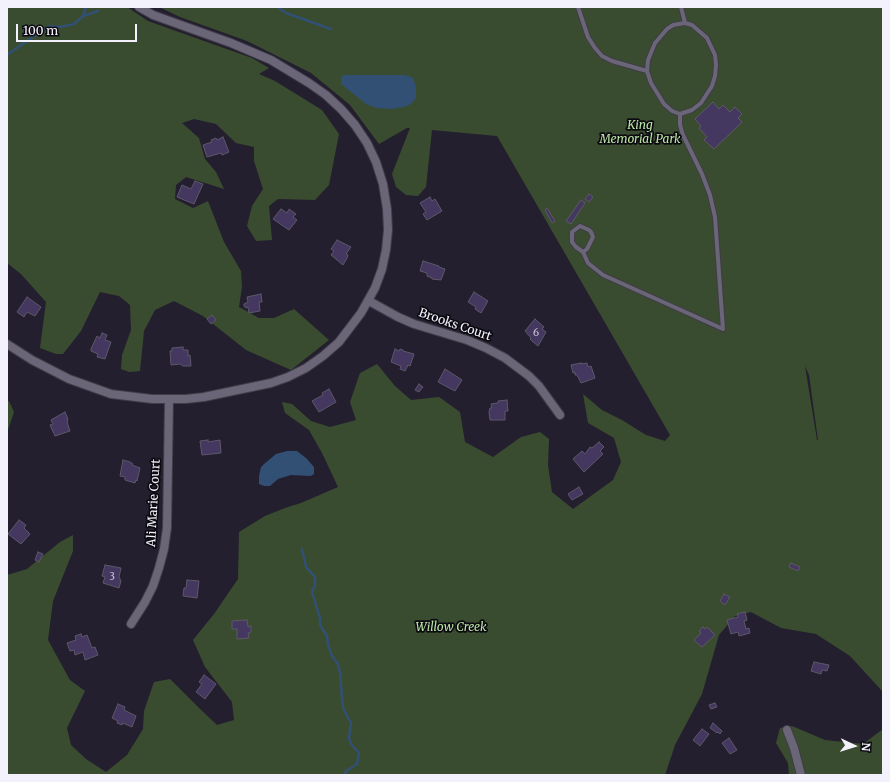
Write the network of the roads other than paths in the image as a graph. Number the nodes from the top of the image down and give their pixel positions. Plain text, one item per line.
1 (139, 7) edge
2 (578, 7) edge
3 (682, 7) edge
4 (685, 23) junction
5 (646, 70) junction
6 (680, 114) junction
7 (583, 252) junction
8 (369, 301) junction
9 (7, 344) edge
10 (169, 399) junction
11 (560, 415) dead end
12 (131, 624) dead end
13 (787, 730) dead end
14 (801, 775) edge

1 - 8 street
2 - 5 lane
3 - 4 lane
4 - 5 lane
4 - 6 lane
5 - 6 lane
6 - 7 lane
7 - 7 lane
8 - 10 street
8 - 11 street, Brooks Court
9 - 10 street
10 - 12 street, Ali Marie Court
13 - 14 street

